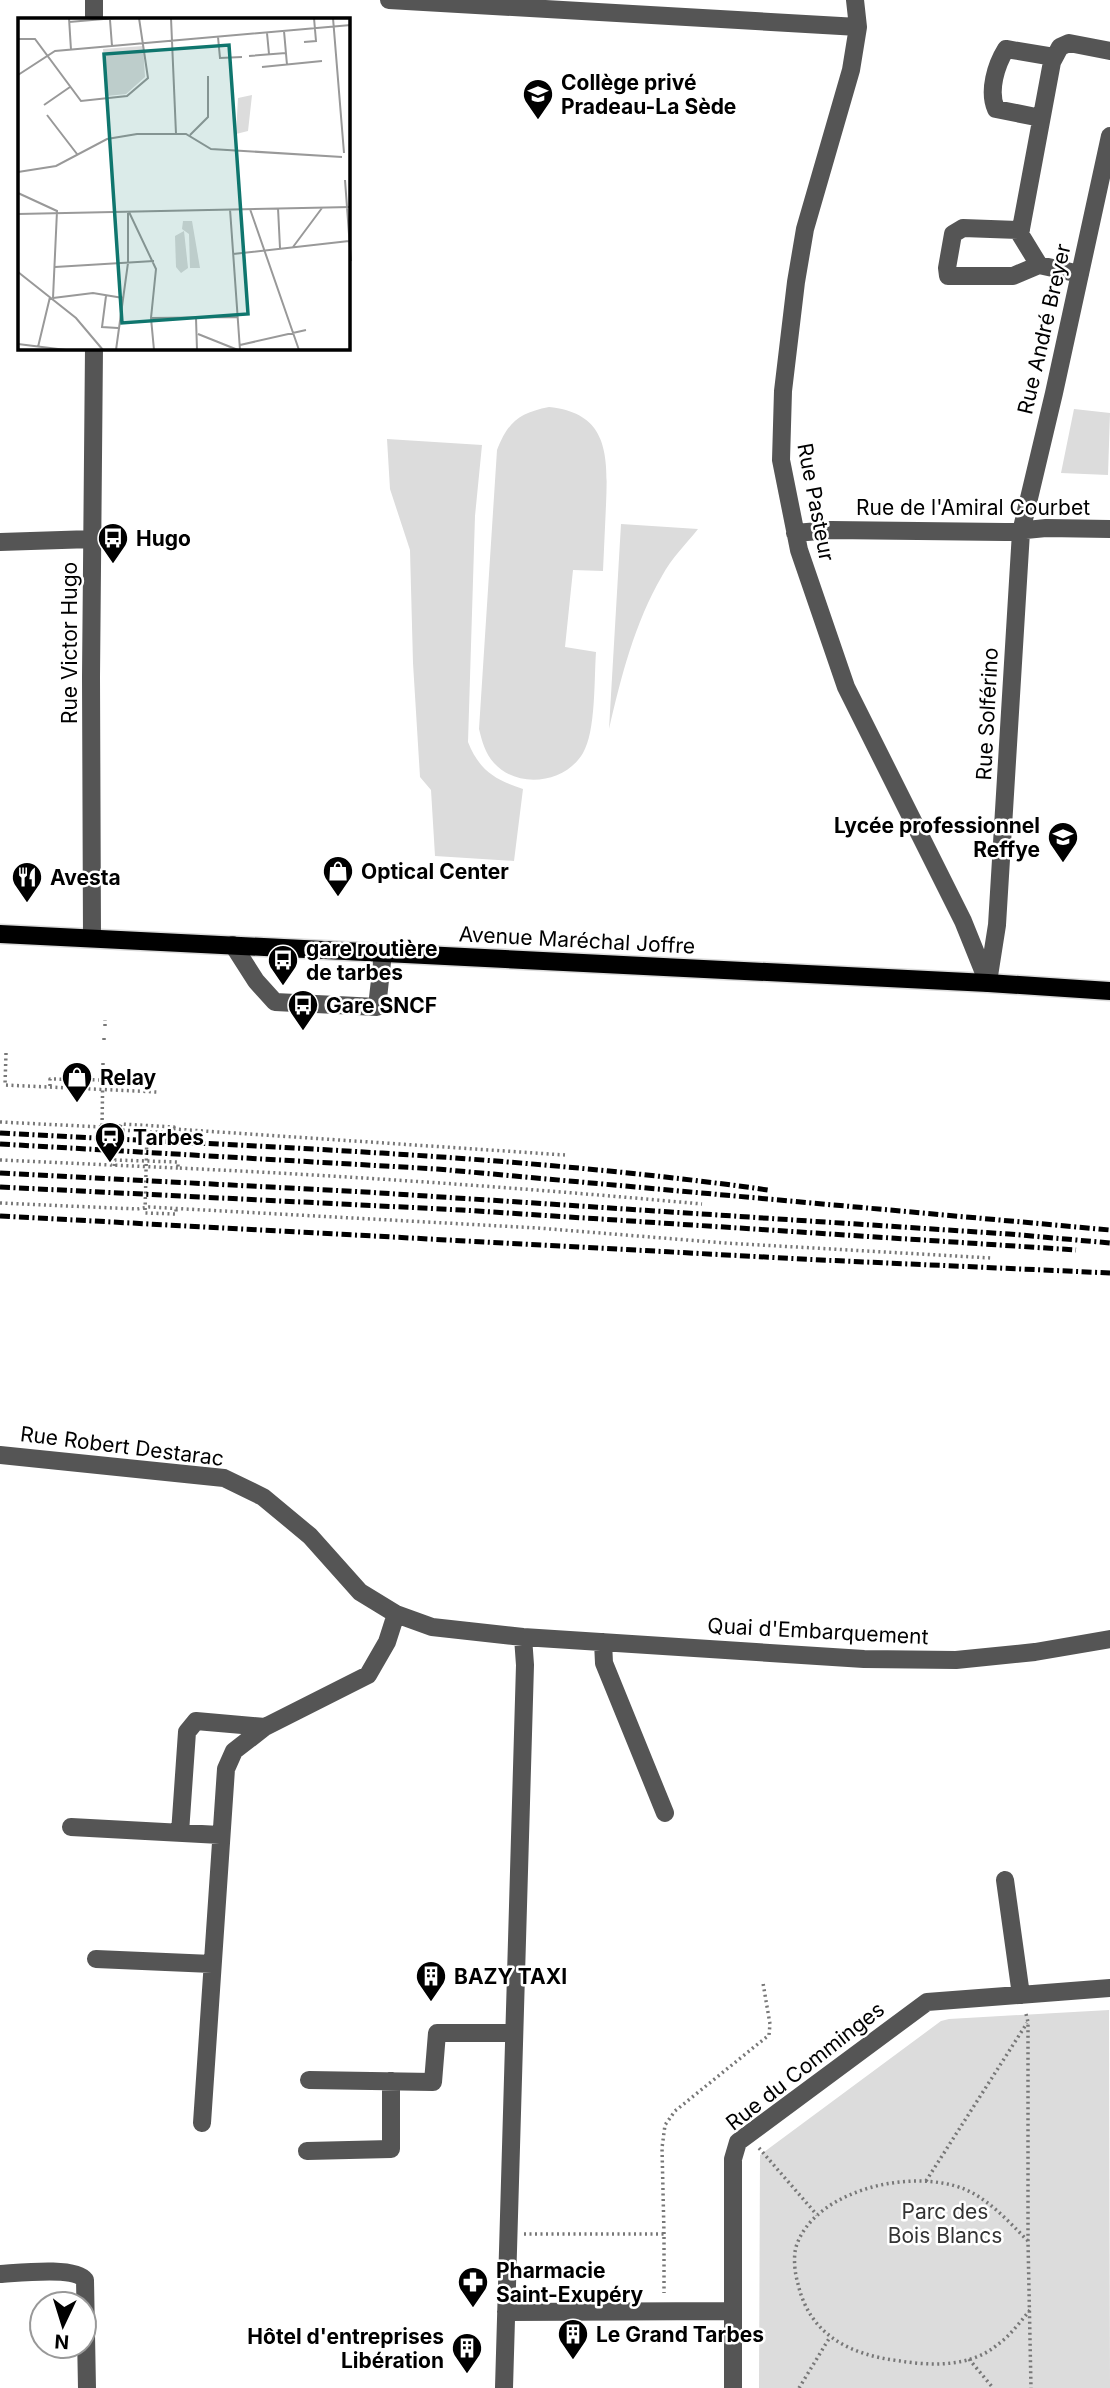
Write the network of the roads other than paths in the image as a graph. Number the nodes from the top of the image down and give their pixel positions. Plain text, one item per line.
1 (94, 0) edge
2 (389, 0) edge
3 (859, 1) edge
4 (454, 2) edge
5 (94, 18) edge
6 (858, 27) junction
7 (1110, 51) edge
8 (1054, 57) junction
9 (1041, 118) junction
10 (1110, 136) edge
11 (1092, 221) junction
12 (1110, 225) edge
13 (1021, 230) junction
14 (1039, 265) junction
15 (1080, 274) junction
16 (94, 350) edge
17 (1110, 529) edge
18 (1021, 532) junction
19 (795, 533) junction
20 (92, 539) junction
21 (0, 542) edge
22 (0, 934) edge
23 (92, 938) junction
24 (233, 946) junction
25 (383, 953) junction
26 (988, 983) junction
27 (1110, 991) edge
28 (0, 1455) edge
29 (396, 1614) junction
30 (523, 1637) junction
31 (1110, 1639) edge
32 (603, 1642) junction
33 (265, 1727) junction
34 (665, 1813) dead end
35 (71, 1827) dead end
36 (180, 1833) junction
37 (220, 1835) junction
38 (1005, 1880) dead end
39 (96, 1959) dead end
40 (212, 1964) junction
41 (1110, 1988) edge
42 (1021, 1995) junction
43 (514, 2033) junction
44 (309, 2080) dead end
45 (391, 2081) junction
46 (202, 2123) dead end
47 (307, 2151) dead end
48 (0, 2274) edge
49 (733, 2311) junction
50 (506, 2312) junction
51 (87, 2388) edge
52 (505, 2388) edge
53 (733, 2388) edge

1 - 5 street
2 - 4 street
3 - 6 street, Rue Pasteur
4 - 6 street
6 - 19 street, Rue Pasteur
7 - 8 street
8 - 9 street
8 - 9 street
9 - 13 street
10 - 11 street, Rue André Breyer
11 - 12 street
11 - 15 street, Rue André Breyer
13 - 14 street
13 - 14 street
14 - 15 street
15 - 18 street, Rue André Breyer
16 - 20 street, Rue Victor Hugo
17 - 18 street, Rue de l'Amiral Courbet
18 - 19 street, Rue de l'Amiral Courbet
18 - 26 street, Rue Solférino
19 - 26 street, Rue Pasteur
20 - 21 street
20 - 23 street, Rue Victor Hugo
22 - 23 main road, Avenue Maréchal Joffre
23 - 24 main road, Avenue Maréchal Joffre
24 - 25 main road, Avenue Maréchal Joffre
24 - 25 street
25 - 26 main road, Avenue Maréchal Joffre
26 - 27 main road, Avenue Maréchal Joffre
28 - 29 street, Rue Robert Destarac
29 - 30 street, Rue Robert Destarac
29 - 33 street
30 - 32 street, Quai d'Embarquement
30 - 43 street
31 - 32 street, Quai d'Embarquement
32 - 34 street
33 - 36 street
33 - 37 street
35 - 36 street
36 - 37 street
37 - 40 street
38 - 42 street
39 - 40 street
40 - 46 street
41 - 42 street
42 - 49 street, Rue du Comminges
43 - 45 street
43 - 50 street
44 - 45 street
45 - 47 street
48 - 51 street
49 - 50 street
49 - 53 street, Rue du Comminges
50 - 52 street

